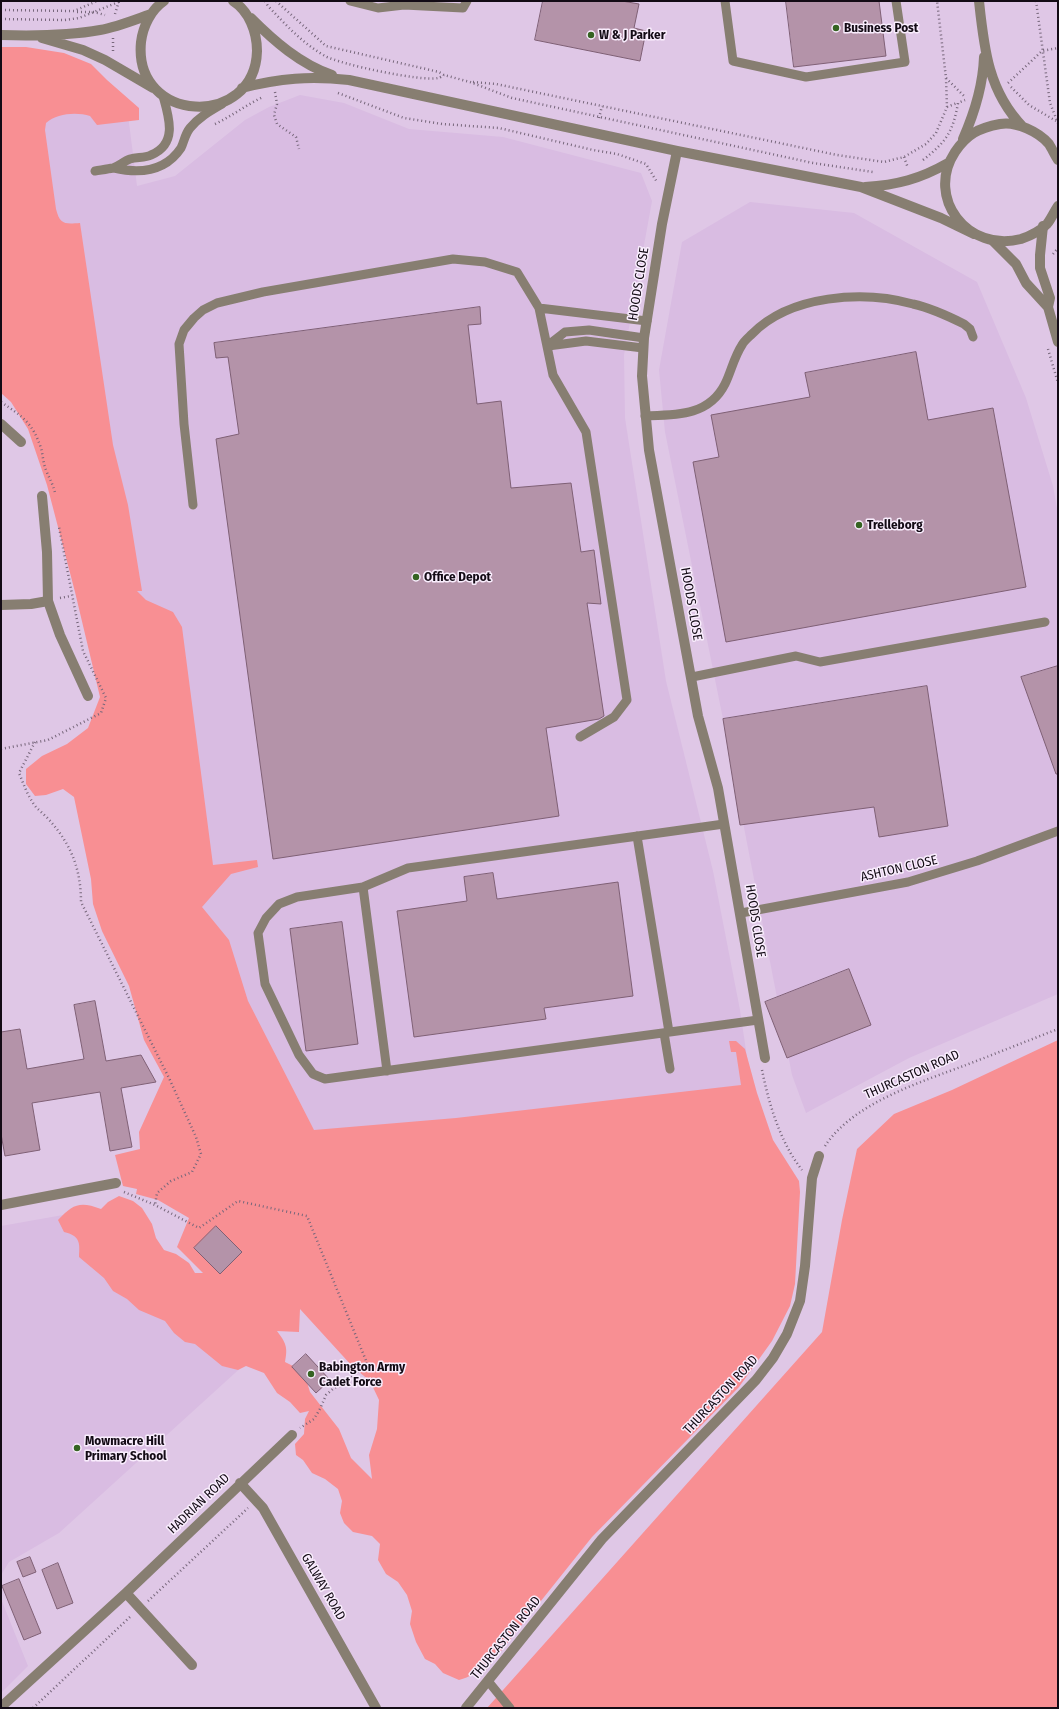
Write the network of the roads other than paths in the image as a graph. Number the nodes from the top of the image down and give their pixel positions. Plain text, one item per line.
1 (164, 1) edge
2 (350, 1) edge
3 (467, 1) edge
4 (725, 1) edge
5 (896, 1) edge
6 (979, 1) edge
7 (235, 2) edge
8 (244, 11) junction
9 (151, 14) junction
10 (1, 35) edge
11 (36, 36) junction
12 (984, 43) junction
13 (349, 80) junction
14 (242, 88) junction
15 (159, 93) junction
16 (226, 101) junction
17 (1023, 127) junction
18 (1041, 137) junction
19 (963, 140) junction
20 (1058, 144) edge
21 (677, 151) junction
22 (1058, 160) edge
23 (948, 163) junction
24 (114, 168) junction
25 (95, 171) dead end
26 (861, 187) junction
27 (1058, 206) edge
28 (1058, 216) edge
29 (1045, 225) junction
30 (974, 234) junction
31 (993, 241) junction
32 (1048, 307) junction
33 (539, 308) junction
34 (647, 321) junction
35 (973, 337) dead end
36 (1058, 342) edge
37 (643, 343) junction
38 (547, 346) junction
39 (645, 416) junction
40 (1, 424) edge
41 (21, 442) dead end
42 (42, 496) dead end
43 (193, 505) dead end
44 (48, 601) junction
45 (1, 605) edge
46 (1045, 622) dead end
47 (692, 677) junction
48 (88, 696) dead end
49 (580, 737) dead end
50 (724, 824) junction
51 (1058, 831) edge
52 (636, 836) junction
53 (363, 887) junction
54 (741, 913) junction
55 (758, 1020) junction
56 (666, 1032) junction
57 (765, 1058) road end
58 (670, 1069) dead end
59 (387, 1071) junction
60 (819, 1156) road end
61 (116, 1183) road end
62 (1, 1205) edge
63 (292, 1434) road end
64 (240, 1483) junction
65 (126, 1593) junction
66 (192, 1665) dead end
67 (488, 1681) junction
68 (1, 1707) edge
69 (376, 1708) edge
70 (466, 1708) edge
71 (510, 1708) edge

1 - 9 street
2 - 3 lane
4 - 5 lane
6 - 12 street
7 - 8 street
8 - 13 street
8 - 14 street
9 - 11 street
9 - 15 street
10 - 11 street
11 - 15 street
12 - 17 street
12 - 19 street
13 - 14 street
13 - 21 street
14 - 16 street
15 - 16 street
15 - 24 lane
16 - 24 lane
17 - 18 street
17 - 19 street
18 - 20 street
18 - 22 street
19 - 23 street
21 - 26 street
21 - 34 street, HOODS CLOSE
23 - 26 street
23 - 30 street
24 - 25 lane
26 - 30 street
27 - 29 street
28 - 29 street
29 - 31 street
29 - 32 street
30 - 31 street
31 - 32 street
32 - 36 street
33 - 34 lane
33 - 38 lane
33 - 43 lane
34 - 37 street, HOODS CLOSE
35 - 39 lane
37 - 38 lane
37 - 39 street, HOODS CLOSE
38 - 49 lane
39 - 47 street, HOODS CLOSE
40 - 41 street
42 - 44 street
44 - 45 street
44 - 48 street
46 - 47 lane
47 - 50 street, HOODS CLOSE
50 - 52 lane
50 - 54 street, HOODS CLOSE
51 - 54 lane, ASHTON CLOSE
52 - 53 lane
52 - 56 lane
53 - 59 lane
53 - 59 lane
54 - 55 street, HOODS CLOSE
55 - 56 lane
55 - 57 street, HOODS CLOSE
56 - 58 lane
56 - 59 lane
60 - 67 street, THURCASTON ROAD
61 - 62 street
63 - 64 street, HADRIAN ROAD
64 - 65 street, HADRIAN ROAD
64 - 69 street, GALWAY ROAD
65 - 66 street
65 - 68 street, HADRIAN ROAD
67 - 70 street, THURCASTON ROAD
67 - 71 lane

